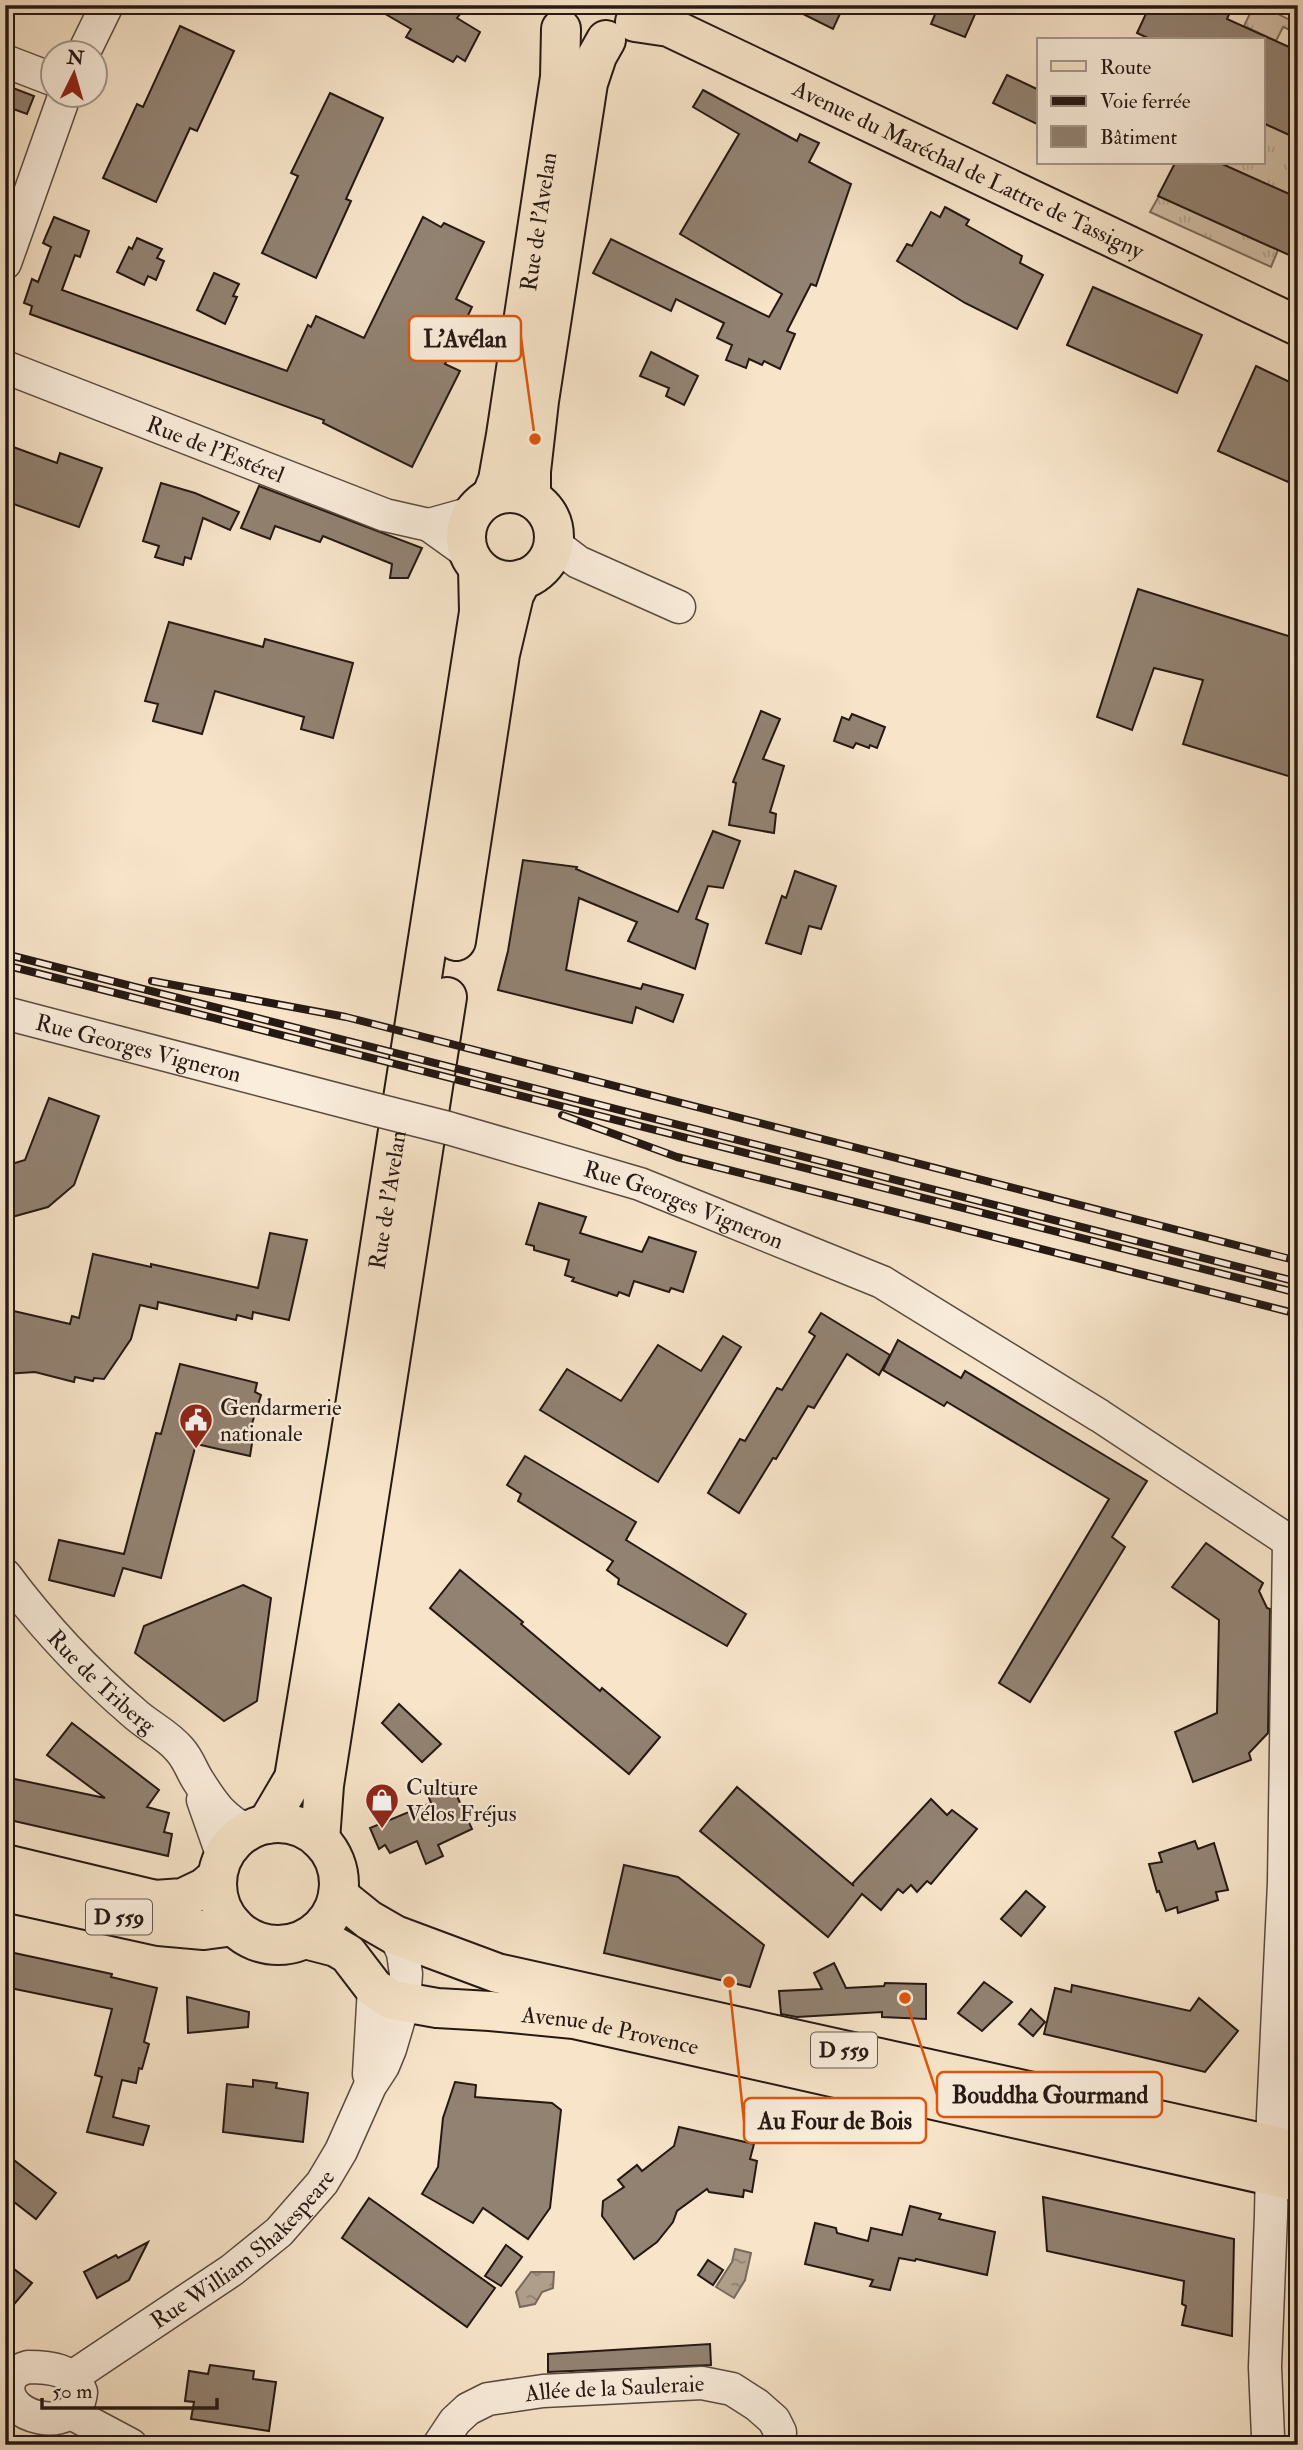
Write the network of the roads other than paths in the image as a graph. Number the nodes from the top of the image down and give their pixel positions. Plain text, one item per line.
1 (107, 5) edge
2 (553, 17) edge
3 (636, 18) edge
4 (91, 38) edge
5 (5, 61) edge
6 (38, 74) edge
7 (60, 108) edge
8 (5, 263) edge
9 (1298, 311) edge
10 (1298, 326) edge
11 (5, 367) edge
12 (531, 498) junction
13 (482, 505) junction
14 (429, 526) junction
15 (554, 543) junction
16 (473, 560) junction
17 (522, 579) junction
18 (678, 607) dead end
19 (5, 1013) edge
20 (1293, 1545) edge
21 (5, 1575) edge
22 (320, 1840) junction
23 (238, 1847) junction
24 (5, 1864) edge
25 (5, 1892) edge
26 (338, 1895) junction
27 (233, 1926) junction
28 (395, 1936) junction
29 (305, 1939) junction
30 (405, 2000) junction
31 (370, 2086) junction
32 (1285, 2163) edge
33 (72, 2377) junction
34 (12, 2394) edge
35 (71, 2413) junction
36 (1268, 2437) dead end
37 (131, 2445) edge
38 (439, 2445) edge
39 (779, 2445) edge

1 - 4 street
2 - 3 main road, Avenue du Maréchal de Lattre de Tassigny
2 - 13 main road, Rue de l'Avelan
3 - 9 main road, Avenue du Maréchal de Lattre de Tassigny
3 - 10 main road, Avenue du Maréchal de Lattre de Tassigny
3 - 12 main road, Rue de l'Avelan
5 - 6 street
7 - 8 street
11 - 14 street, Rue de l'Estérel
12 - 13 main road
12 - 15 main road
13 - 14 street
13 - 16 main road
14 - 16 street, Rue de l'Estérel
15 - 17 main road
15 - 18 street
16 - 17 main road
16 - 23 main road, Rue de l'Avelan
17 - 22 main road, Rue de l'Avelan
19 - 20 street, Rue Georges Vigneron, bridge
20 - 32 street
21 - 23 street, Rue de Triberg
22 - 23 main road
22 - 26 main road
23 - 24 main road, D 559
23 - 27 main road
25 - 27 main road, D 559
26 - 28 main road, D 559
26 - 29 main road
27 - 29 main road
28 - 30 street, Rue William Shakespeare
28 - 32 main road, Avenue de Provence / D 559
29 - 30 main road
30 - 31 street, Rue William Shakespeare
30 - 31 street, Rue William Shakespeare
30 - 32 main road, Avenue de Provence / D 559
31 - 33 street, Rue William Shakespeare
32 - 36 street
33 - 34 street
33 - 35 street
34 - 35 street
35 - 37 street
38 - 39 street, Allée de la Sauleraie

